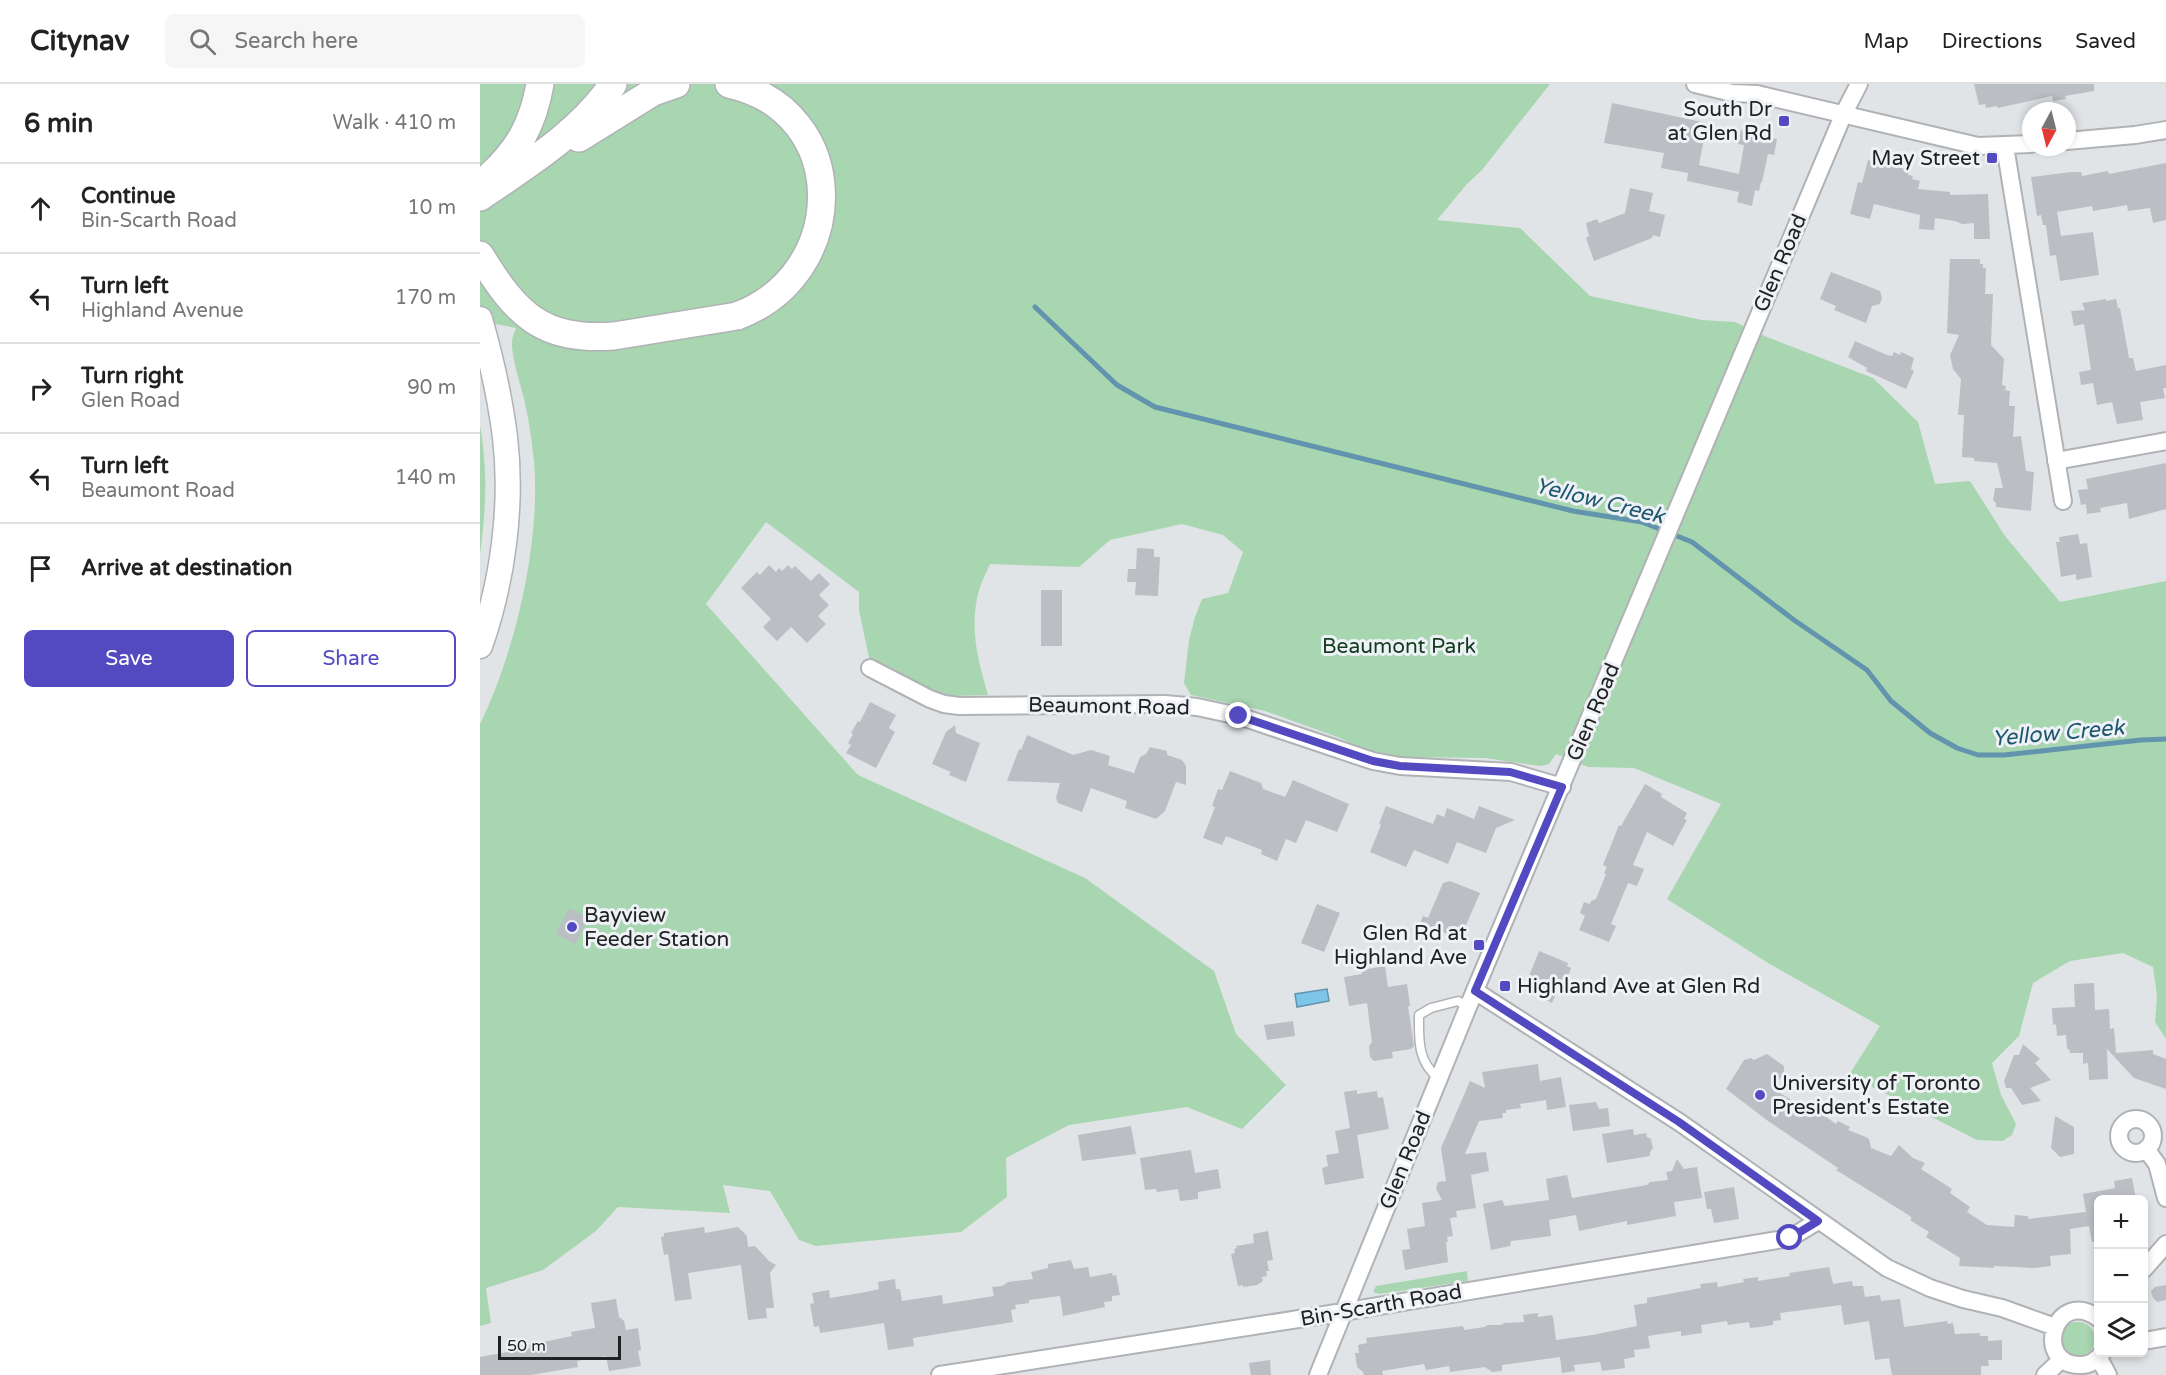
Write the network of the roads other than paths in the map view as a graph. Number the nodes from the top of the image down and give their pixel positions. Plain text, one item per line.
1 (540, 84) edge
2 (613, 84) edge
3 (676, 84) edge
4 (729, 84) edge
5 (1695, 84) edge
6 (1738, 84) edge
7 (1858, 84) edge
8 (1756, 94) junction
9 (1844, 113) junction
10 (2166, 130) edge
11 (2076, 140) edge
12 (2022, 145) edge
13 (2005, 146) junction
14 (525, 166) junction
15 (488, 184) edge
16 (480, 255) edge
17 (480, 319) edge
18 (2166, 441) edge
19 (2056, 461) junction
20 (2063, 501) dead end
21 (480, 646) edge
22 (870, 668) dead end
23 (1562, 787) junction
24 (1475, 991) junction
25 (1468, 1007) junction
26 (1439, 1079) junction
27 (2146, 1149) dead end
28 (2166, 1198) edge
29 (1818, 1221) junction
30 (2166, 1244) edge
31 (2148, 1264) edge
32 (1344, 1311) junction
33 (2094, 1316) edge
34 (2055, 1327) junction
35 (2166, 1337) edge
36 (2148, 1340) edge
37 (2099, 1357) edge
38 (2102, 1357) edge
39 (2062, 1359) junction
40 (940, 1375) edge
41 (1318, 1375) edge
42 (2045, 1375) edge
43 (2108, 1375) edge

1 - 15 main road
2 - 14 main road
3 - 14 main road
4 - 16 main road
5 - 8 street
6 - 8 street
7 - 9 street, Glen Road
8 - 9 street
9 - 13 street
9 - 23 street, Glen Road
10 - 11 street
12 - 13 street
13 - 19 street
14 - 15 main road
17 - 21 main road
18 - 19 street
19 - 20 street
22 - 23 street, Beaumont Road
23 - 24 street, Glen Road
24 - 25 street, Glen Road
24 - 29 street
25 - 26 street, Glen Road
25 - 26 lane
26 - 32 street, Glen Road
27 - 28 street
29 - 32 street, Bin-Scarth Road
29 - 34 street
30 - 31 street
32 - 40 street, Bin-Scarth Road
32 - 41 street, Glen Road
33 - 34 street
34 - 39 street
35 - 36 street
37 - 39 street
38 - 43 street
39 - 42 street

